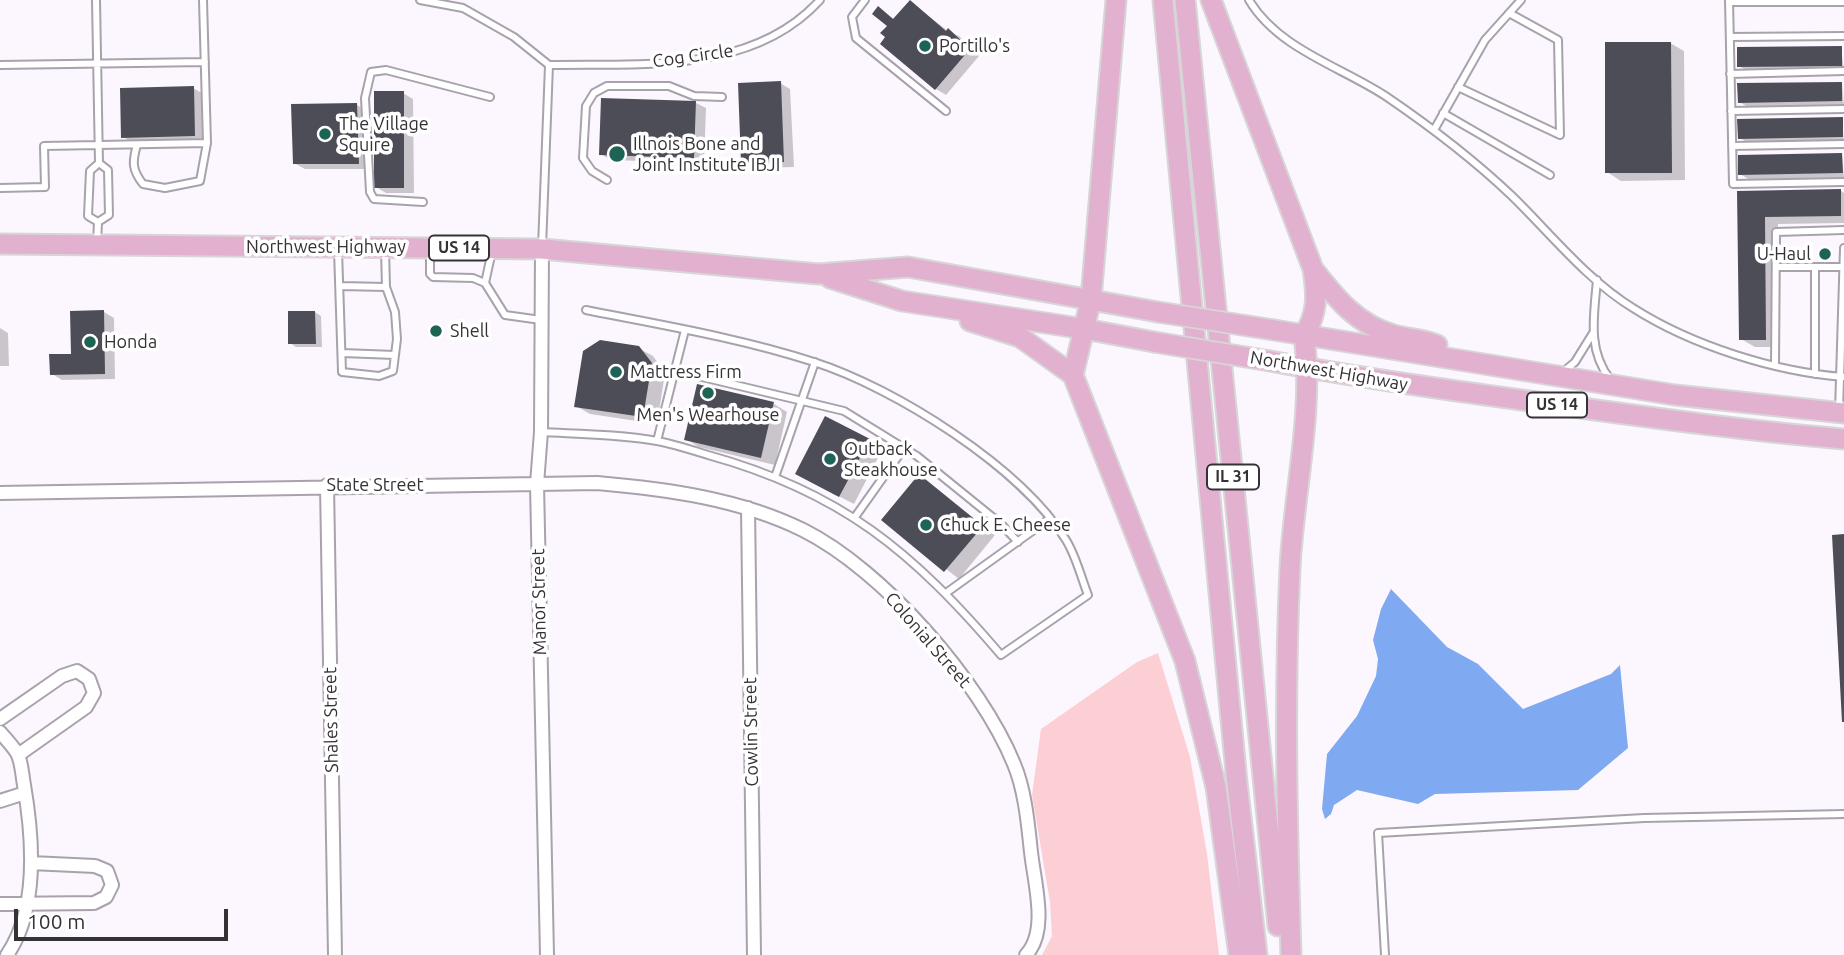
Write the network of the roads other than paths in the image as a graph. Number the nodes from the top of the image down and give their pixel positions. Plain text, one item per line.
1 (96, 0) edge
2 (203, 0) edge
3 (420, 0) edge
4 (820, 0) edge
5 (865, 0) edge
6 (1116, 0) edge
7 (1163, 0) edge
8 (1185, 0) edge
9 (1211, 0) edge
10 (1249, 0) edge
11 (1521, 0) edge
12 (1729, 1) edge
13 (1844, 2) edge
14 (1509, 13) junction
15 (1844, 36) edge
16 (1730, 37) junction
17 (205, 62) junction
18 (97, 63) junction
19 (0, 65) edge
20 (549, 65) junction
21 (1844, 71) edge
22 (1730, 74) junction
23 (1458, 87) junction
24 (490, 97) dead end
25 (722, 97) dead end
26 (1844, 109) edge
27 (946, 111) dead end
28 (1731, 111) junction
29 (1443, 113) junction
30 (1434, 130) junction
31 (207, 143) junction
32 (1844, 144) edge
33 (137, 145) junction
34 (99, 146) junction
35 (1732, 146) junction
36 (99, 163) junction
37 (1550, 175) dead end
38 (607, 180) dead end
39 (1844, 182) edge
40 (0, 188) edge
41 (424, 202) dead end
42 (98, 222) junction
43 (1844, 230) edge
44 (0, 244) edge
45 (97, 245) junction
46 (338, 247) junction
47 (386, 247) junction
48 (430, 248) junction
49 (1844, 248) edge
50 (493, 249) junction
51 (542, 249) junction
52 (1776, 267) junction
53 (1815, 267) junction
54 (1844, 267) edge
55 (1312, 269) junction
56 (819, 274) junction
57 (1597, 280) junction
58 (485, 283) junction
59 (340, 286) junction
60 (386, 287) junction
61 (1091, 299) junction
62 (902, 301) junction
63 (586, 310) dead end
64 (1843, 317) edge
65 (541, 320) junction
66 (1085, 329) junction
67 (685, 330) junction
68 (1593, 333) junction
69 (1304, 335) junction
70 (342, 353) junction
71 (395, 355) junction
72 (815, 362) junction
73 (1775, 364) junction
74 (1491, 365) junction
75 (1308, 368) junction
76 (677, 371) junction
77 (1815, 374) junction
78 (1073, 375) junction
79 (1558, 377) junction
80 (1843, 377) edge
81 (1616, 386) junction
82 (802, 399) junction
83 (1842, 413) edge
84 (541, 432) junction
85 (1844, 439) edge
86 (657, 441) junction
87 (904, 448) junction
88 (775, 477) junction
89 (537, 484) junction
90 (327, 485) junction
91 (0, 492) edge
92 (748, 508) junction
93 (855, 517) junction
94 (1049, 520) junction
95 (1018, 542) junction
96 (946, 593) junction
97 (0, 719) edge
98 (0, 732) edge
99 (18, 755) junction
100 (25, 793) junction
101 (0, 801) edge
102 (1844, 814) edge
103 (32, 863) junction
104 (26, 902) junction
105 (0, 904) edge
106 (7, 955) edge
107 (335, 955) edge
108 (547, 955) edge
109 (754, 955) edge
110 (1026, 955) edge
111 (1239, 955) edge
112 (1257, 955) edge
113 (1281, 955) edge
114 (1291, 955) edge
115 (1385, 955) edge

1 - 18 lane
2 - 17 lane
3 - 20 lane
4 - 20 lane, Cog Circle
5 - 27 lane
6 - 61 main road
7 - 112 main road, IL 31
8 - 113 main road, IL 31
9 - 55 main road
10 - 30 lane
11 - 14 lane
12 - 13 lane
12 - 16 lane
14 - 23 lane
14 - 23 lane
15 - 16 lane
16 - 22 lane
17 - 18 lane
17 - 31 lane
18 - 19 lane
18 - 34 lane
20 - 51 lane
21 - 22 lane
22 - 28 lane
23 - 29 lane
24 - 41 lane
25 - 38 lane
26 - 28 lane
28 - 35 lane
29 - 30 lane
29 - 37 lane
30 - 57 lane
31 - 33 lane
31 - 33 lane
32 - 35 lane
33 - 34 lane
34 - 36 lane
34 - 40 lane
35 - 39 lane
36 - 42 lane
36 - 42 lane
42 - 45 lane
43 - 52 lane
44 - 45 main road, Northwest Highway / US 14
45 - 46 main road, Northwest Highway / US 14
46 - 47 main road, Northwest Highway / US 14
46 - 59 lane
47 - 48 main road, Northwest Highway / US 14
47 - 60 lane
48 - 50 main road, Northwest Highway / US 14
48 - 58 lane
49 - 54 lane
50 - 51 main road, Northwest Highway / US 14
50 - 58 lane
51 - 56 main road, Northwest Highway / US 14
51 - 65 street, Manor Street
52 - 53 lane
52 - 73 lane
53 - 54 lane
53 - 77 lane
54 - 64 lane
55 - 69 main road
55 - 74 main road
56 - 61 main road, Northwest Highway / US 14
56 - 62 main road, Northwest Highway / US 14
57 - 68 lane
57 - 73 lane
58 - 65 lane
59 - 60 lane
59 - 70 lane
60 - 71 lane
61 - 66 main road
61 - 69 main road, Northwest Highway / US 14, bridge
62 - 66 main road, Northwest Highway / US 14
62 - 78 main road
63 - 67 lane
64 - 80 lane
65 - 84 street, Manor Street
66 - 75 main road, Northwest Highway / US 14, bridge
66 - 78 main road
67 - 72 lane
67 - 76 lane
68 - 79 lane
68 - 81 lane
69 - 74 main road, Northwest Highway / US 14
69 - 75 main road
70 - 71 lane
70 - 71 lane
72 - 82 lane
72 - 94 lane
73 - 77 lane
74 - 79 main road, Northwest Highway / US 14
75 - 85 main road, Northwest Highway / US 14
75 - 114 main road
76 - 82 lane
76 - 86 lane
77 - 80 lane
78 - 111 main road
79 - 81 main road, Northwest Highway / US 14
80 - 83 lane
81 - 83 main road, Northwest Highway / US 14
82 - 87 lane
82 - 88 lane
84 - 86 lane
84 - 89 street, Manor Street
86 - 88 lane
87 - 93 lane
87 - 95 lane
88 - 93 lane
89 - 90 street, State Street
89 - 92 street, State Street
89 - 108 street, Manor Street
90 - 91 street, State Street
90 - 107 street, Shales Street
92 - 109 street, Cowlin Street
92 - 110 street, Colonial Street
93 - 96 lane
94 - 95 lane
94 - 96 lane
95 - 96 lane
97 - 99 street
98 - 99 street
99 - 100 street
100 - 101 street
100 - 103 street
102 - 115 lane
103 - 104 street
103 - 104 street
104 - 105 street
104 - 106 street

